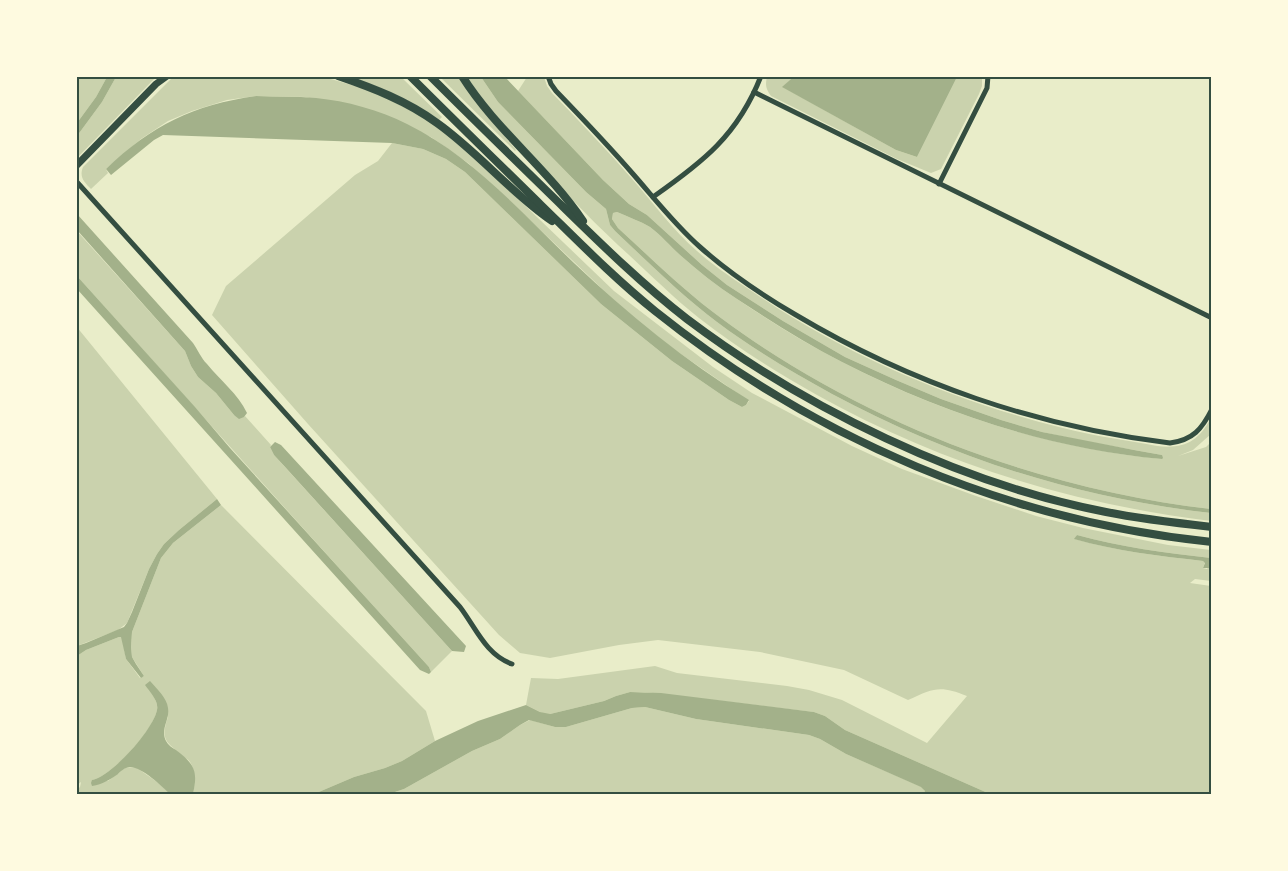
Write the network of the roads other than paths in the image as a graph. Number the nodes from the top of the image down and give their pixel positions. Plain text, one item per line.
1 (160, 76) edge
2 (167, 76) edge
3 (338, 76) edge
4 (410, 76) edge
5 (430, 76) edge
6 (462, 76) edge
7 (548, 76) edge
8 (761, 76) edge
9 (988, 76) edge
10 (156, 84) junction
11 (754, 93) junction
12 (76, 166) edge
13 (76, 181) edge
14 (939, 184) junction
15 (653, 197) junction
16 (570, 233) junction
17 (593, 236) junction
18 (1212, 318) edge
19 (1212, 409) edge
20 (1212, 528) edge
21 (1212, 542) edge
22 (512, 664) dead end

1 - 10 street
2 - 10 street
3 - 16 highway
4 - 16 highway
5 - 17 highway
6 - 17 highway
7 - 15 street
8 - 11 street
9 - 14 street
10 - 12 street
11 - 14 street
11 - 15 street
13 - 22 street
14 - 18 street
15 - 19 street
16 - 21 highway
17 - 20 highway

